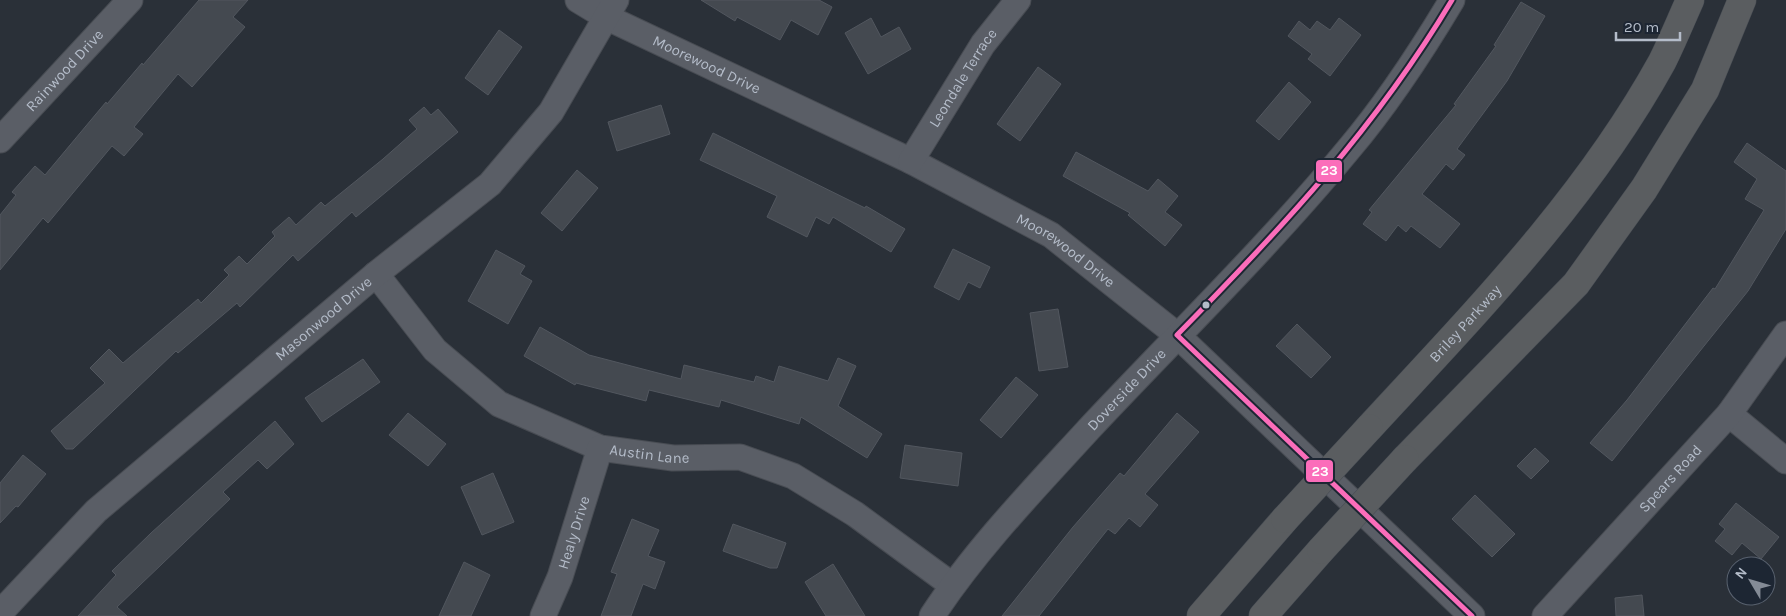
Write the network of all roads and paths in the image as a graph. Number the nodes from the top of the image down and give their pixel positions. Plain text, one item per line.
1 (130, 0) edge
2 (578, 0) edge
3 (1018, 0) edge
4 (1452, 0) edge
5 (1690, 0) edge
6 (1742, 0) edge
7 (611, 8) edge
8 (0, 140) edge
9 (911, 161) junction
10 (376, 274) junction
11 (1786, 334) edge
12 (1177, 335) junction
13 (1730, 414) junction
14 (600, 448) junction
15 (1786, 461) edge
16 (952, 585) junction
17 (0, 613) edge
18 (544, 616) edge
19 (932, 616) edge
20 (1201, 616) edge
21 (1264, 616) edge
22 (1472, 616) edge
23 (1545, 616) edge

1 - 8 street, Rainwood Drive
2 - 7 street, Moorewood Drive
3 - 9 street, Leondale Terrace
4 - 12 street, Doverside Drive
5 - 20 highway, Briley Parkway, bridge
6 - 21 highway, bridge
7 - 9 street, Moorewood Drive
7 - 10 street, Masonwood Drive
9 - 12 street, Moorewood Drive
10 - 14 street, Austin Lane
10 - 17 street, Masonwood Drive
11 - 13 street, Spears Road
12 - 16 street, Doverside Drive
12 - 22 street, Moorewood Drive
13 - 15 street
13 - 23 street, Spears Road
14 - 16 street, Austin Lane
14 - 18 street, Healy Drive
16 - 19 street, Doverside Drive

